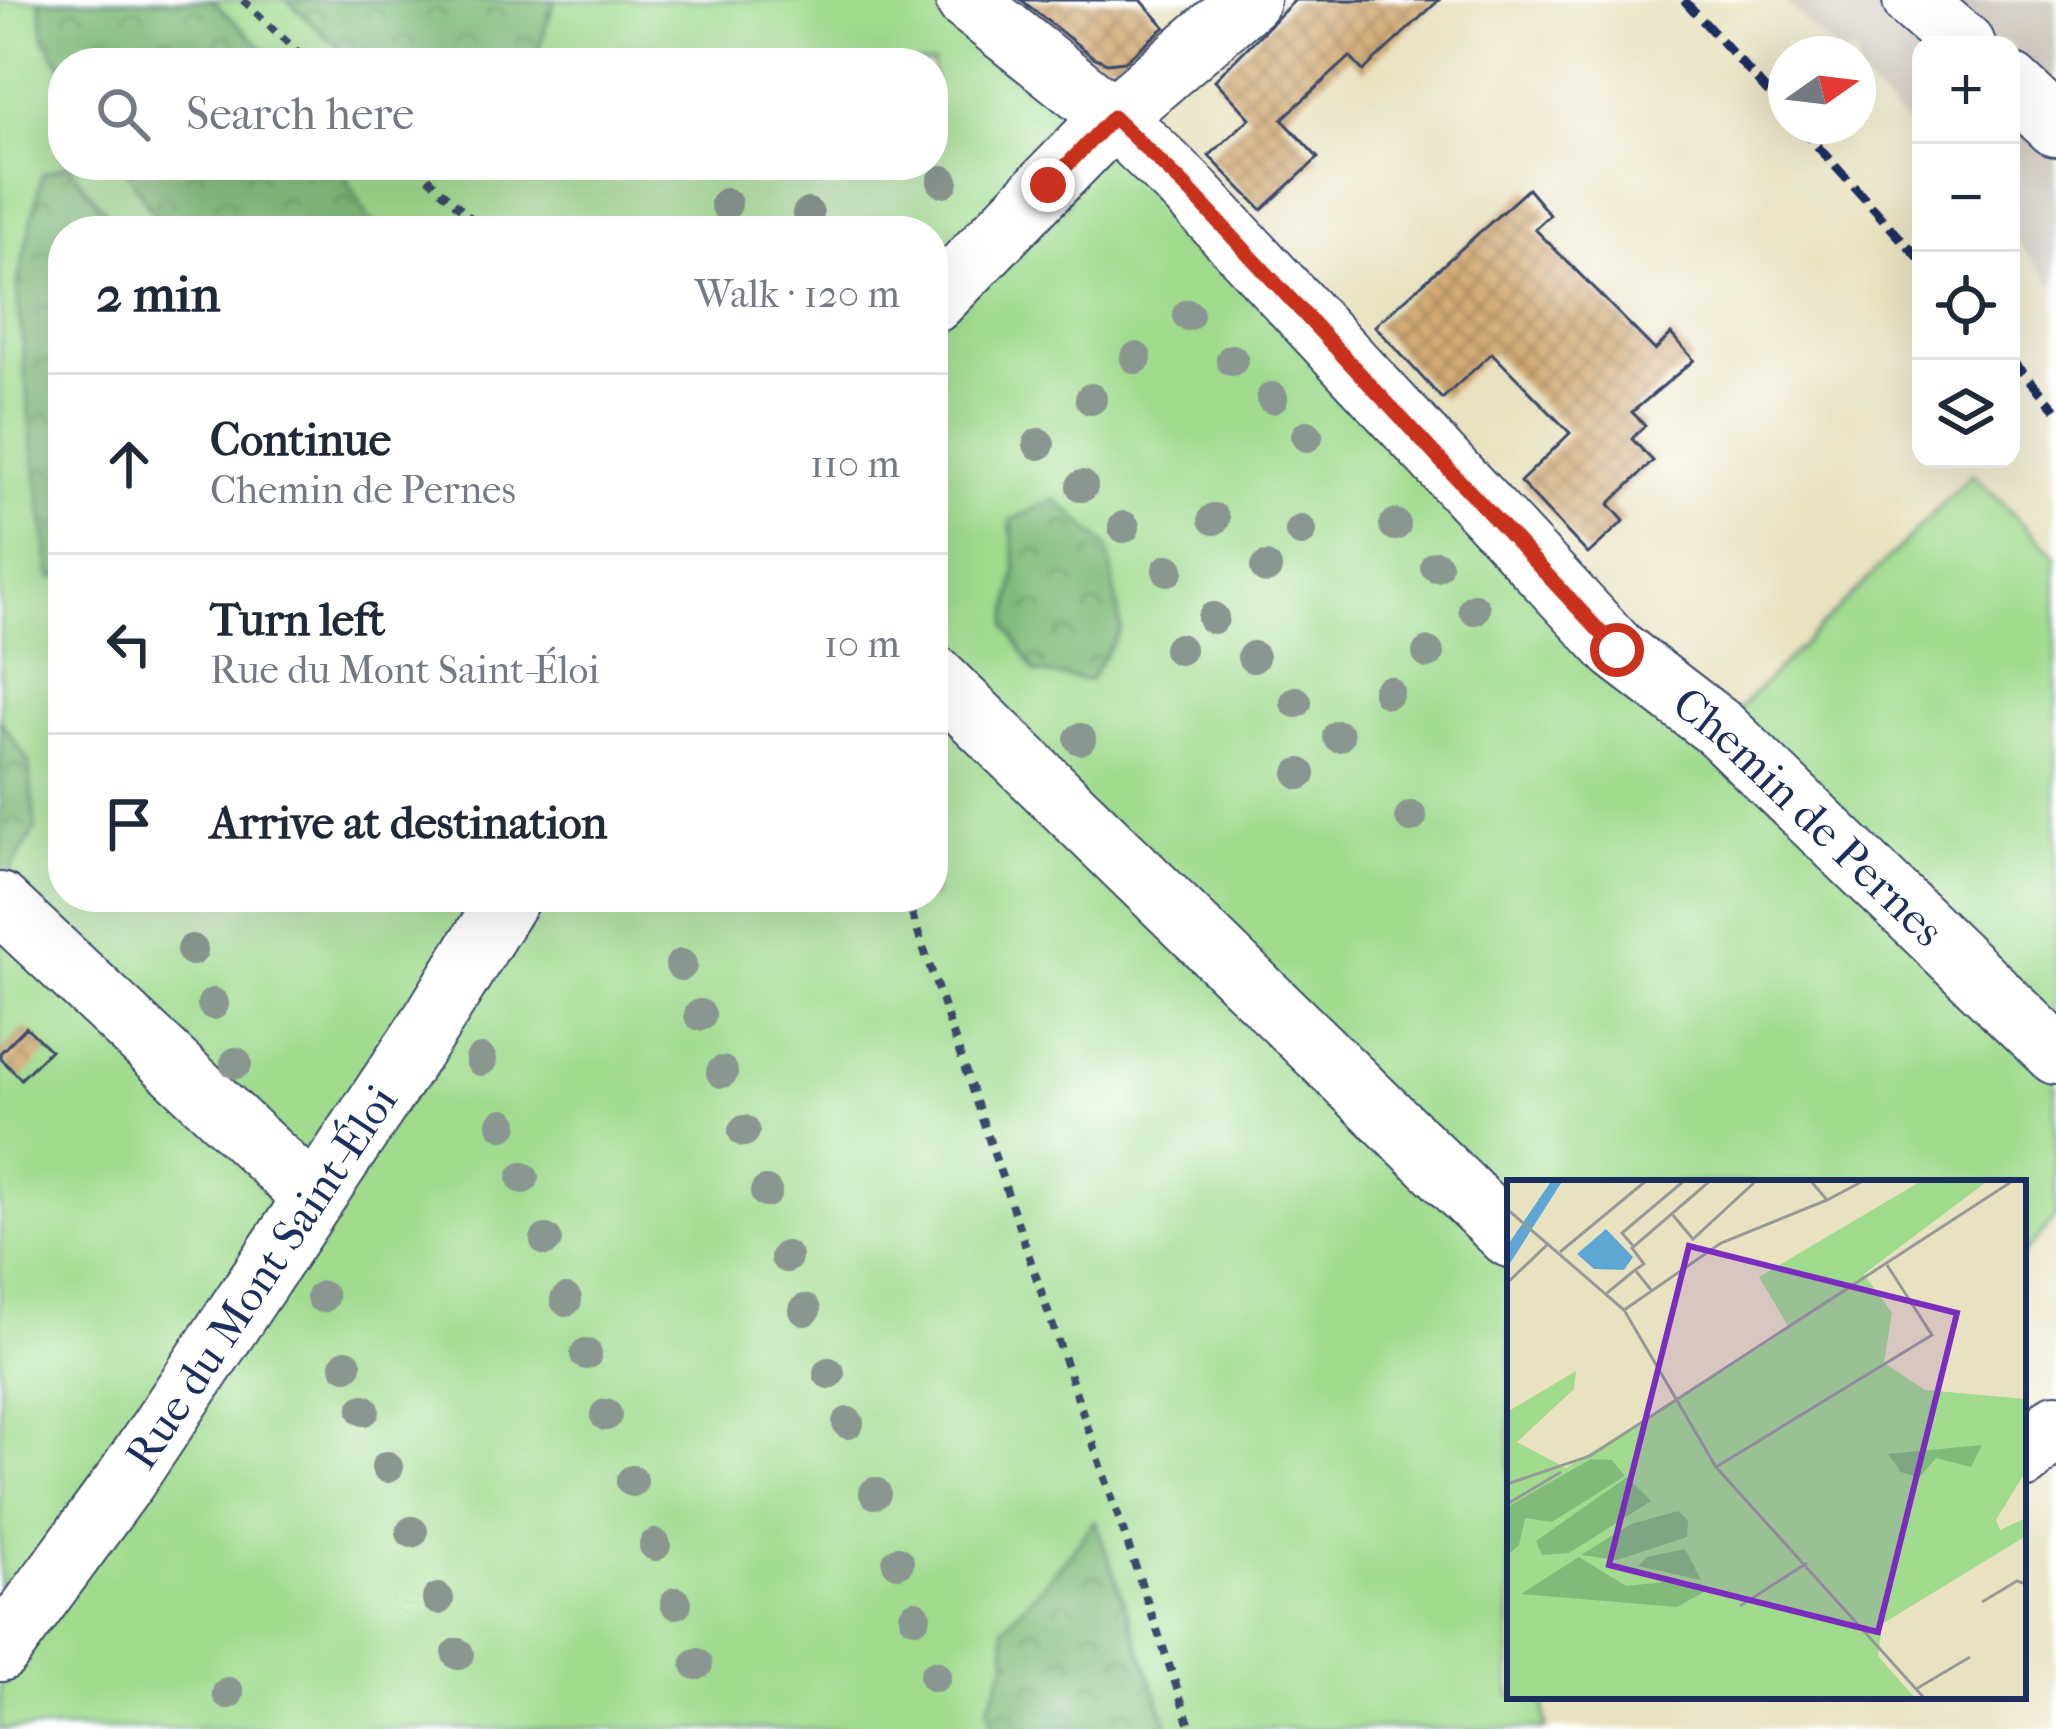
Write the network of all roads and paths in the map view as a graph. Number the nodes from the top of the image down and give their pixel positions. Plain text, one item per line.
1 (243, 0) edge
2 (966, 0) edge
3 (1250, 0) edge
4 (1913, 0) edge
5 (1955, 36) edge
6 (293, 48) edge
7 (2020, 92) edge
8 (1113, 117) junction
9 (2056, 126) edge
10 (431, 180) edge
11 (469, 216) edge
12 (948, 288) edge
13 (948, 690) edge
14 (0, 903) edge
15 (500, 912) edge
16 (912, 912) edge
17 (2056, 1054) edge
18 (314, 1198) junction
19 (1507, 1234) edge
20 (2056, 1424) edge
21 (2026, 1456) edge
22 (0, 1651) edge
23 (1192, 1729) edge

1 - 6 path
2 - 8 street, Chemin de Pernes
3 - 8 street
4 - 5 street
7 - 9 street
8 - 12 street
8 - 17 street, Chemin de Pernes
10 - 11 path
13 - 19 street
14 - 18 street
15 - 18 street, Rue du Mont Saint-Éloi
16 - 23 path
18 - 22 street, Rue du Mont Saint-Éloi
20 - 21 street

